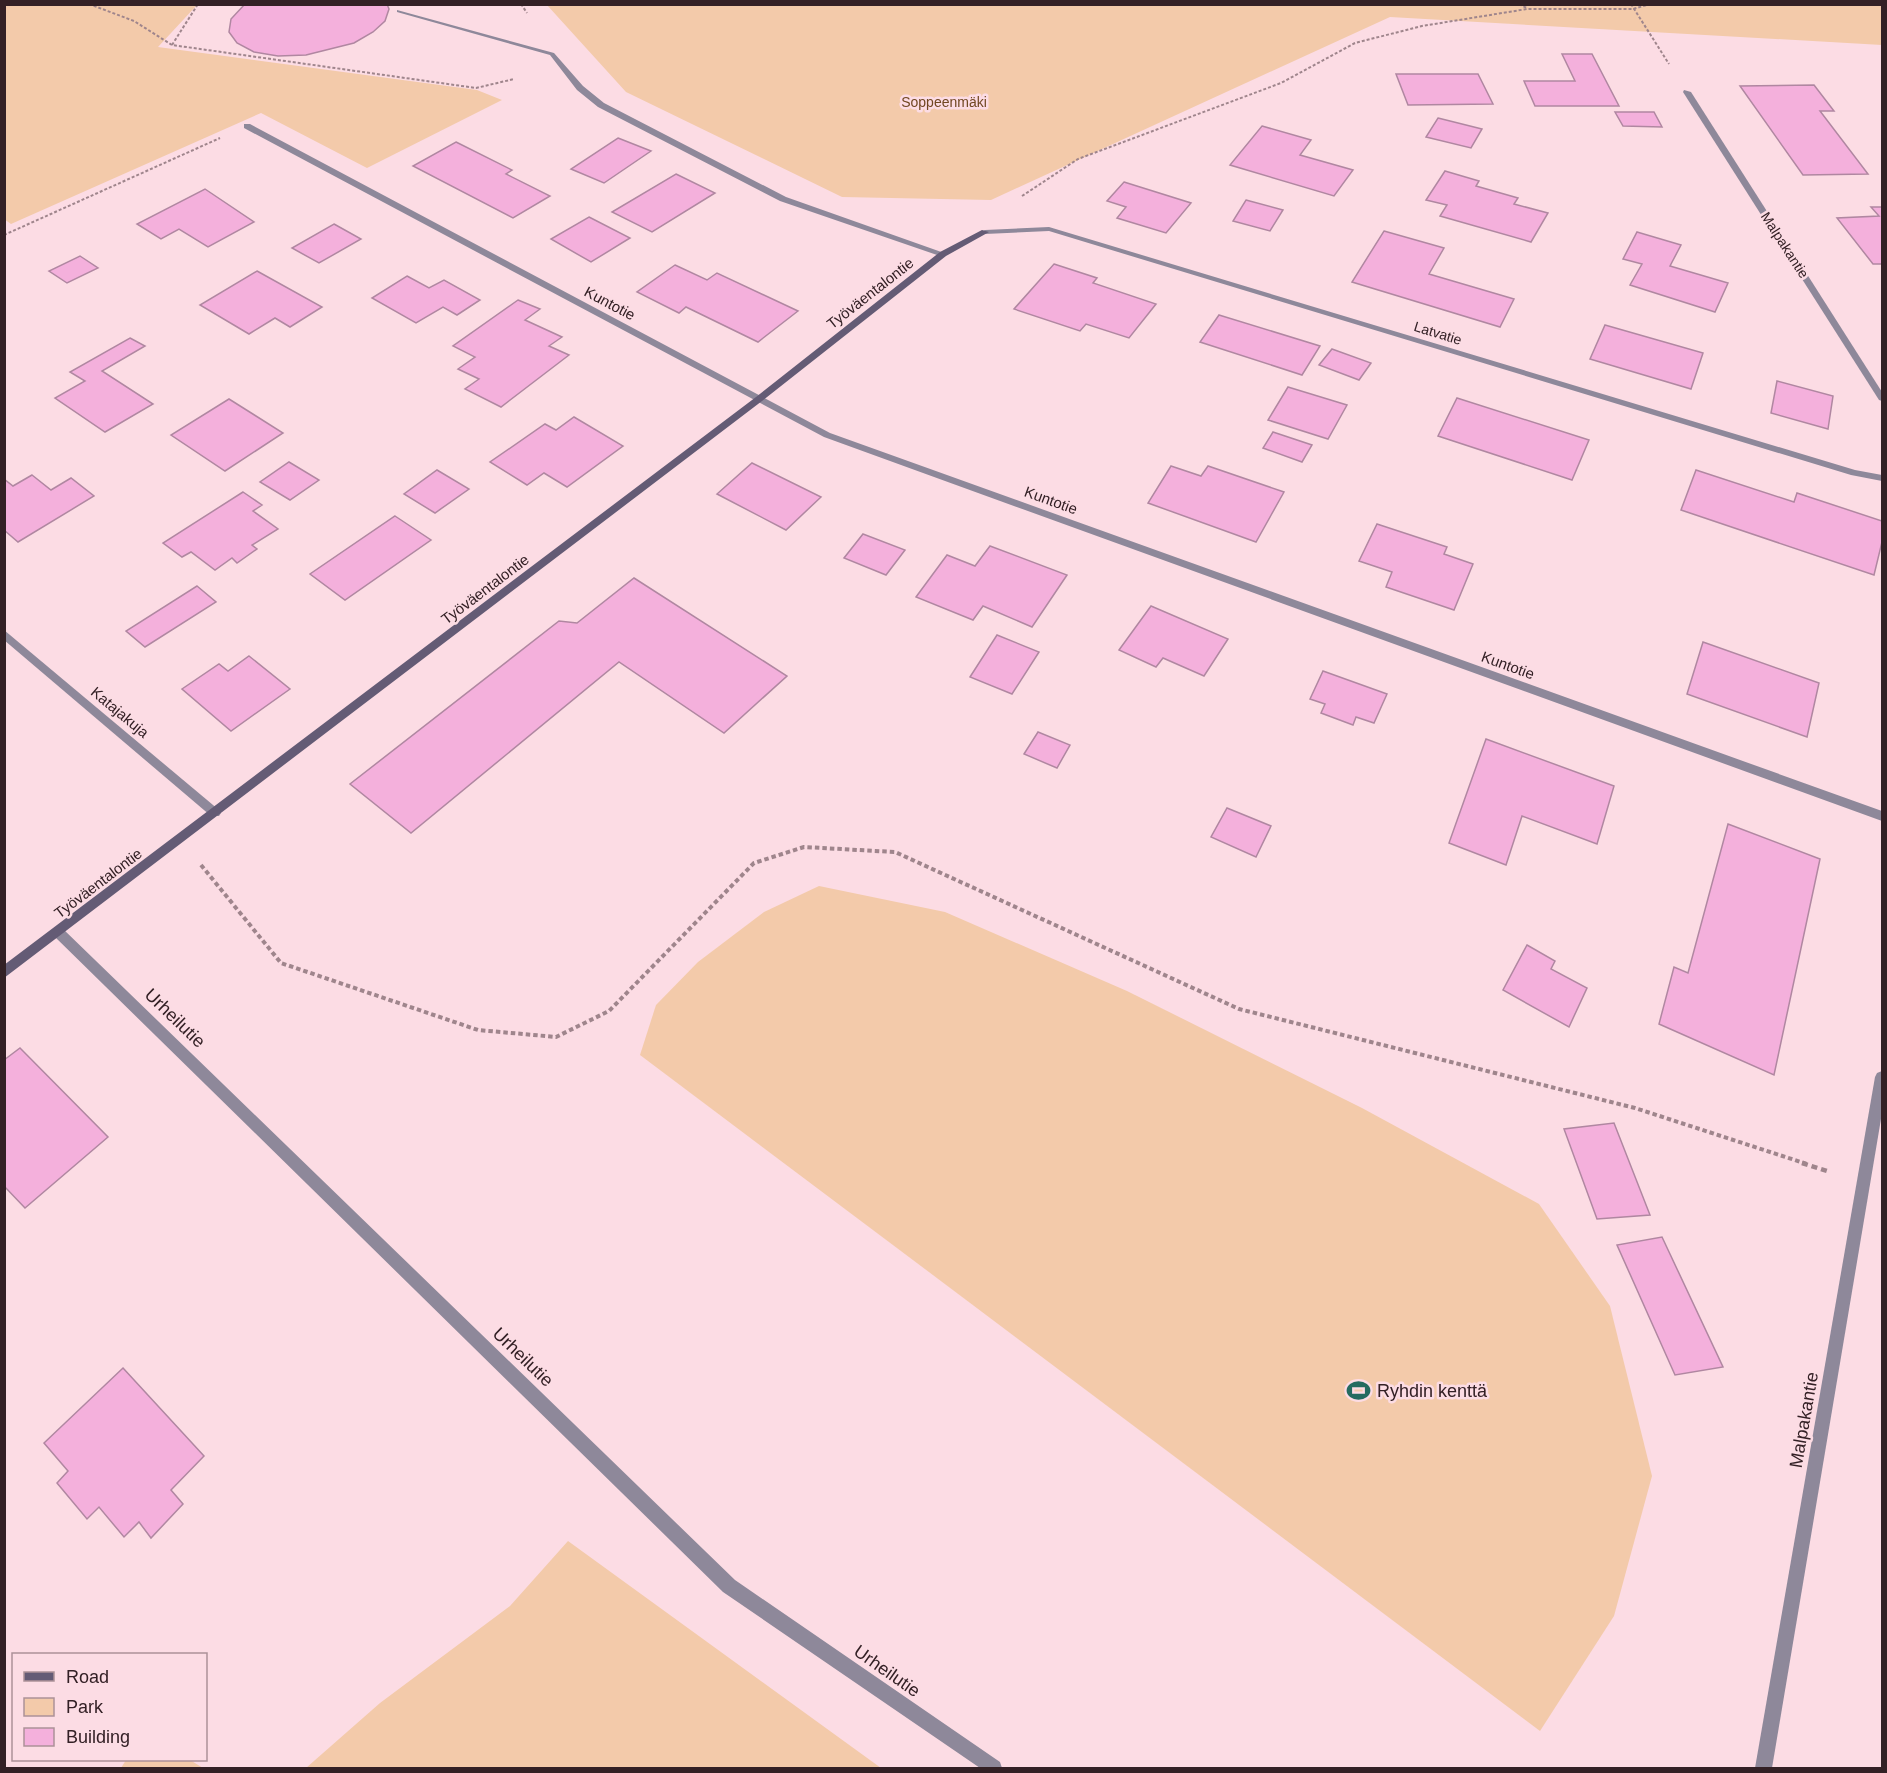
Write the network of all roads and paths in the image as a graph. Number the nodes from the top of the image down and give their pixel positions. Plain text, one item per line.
1 (89, 4) edge
2 (198, 4) edge
3 (1519, 4) edge
4 (1631, 4) edge
5 (1650, 4) edge
6 (1527, 9) junction
7 (1633, 9) junction
8 (399, 11) dead end
9 (172, 45) junction
10 (564, 67) junction
11 (1687, 92) joint
12 (247, 126) joint
13 (985, 232) junction
14 (4, 235) edge
15 (944, 254) junction
16 (1882, 398) edge
17 (759, 399) junction
18 (1882, 478) edge
19 (4, 634) edge
20 (216, 813) junction
21 (1882, 816) edge
22 (181, 839) junction
23 (58, 932) junction
24 (4, 973) edge
25 (1882, 1077) edge
26 (1864, 1183) junction
27 (994, 1768) edge
28 (1763, 1768) edge

1 - 9 path
2 - 9 path
3 - 6 path
4 - 7 path
5 - 7 path
6 - 7 path
6 - 13 path
7 - 11 path
8 - 10 street
9 - 10 path
10 - 15 street
11 - 16 street, Malpakantie
12 - 14 path
12 - 17 street, Kuntotie
13 - 15 street, Työväentalontie
13 - 18 street, Latvatie
15 - 17 street, Työväentalontie
17 - 20 street, Työväentalontie
17 - 21 street, Kuntotie
19 - 20 street, Katajakuja
20 - 22 street, Työväentalontie
22 - 23 street, Työväentalontie
22 - 26 path
23 - 24 street, Työväentalontie
23 - 27 street, Urheilutie
25 - 26 street, Malpakantie
26 - 28 street, Malpakantie

